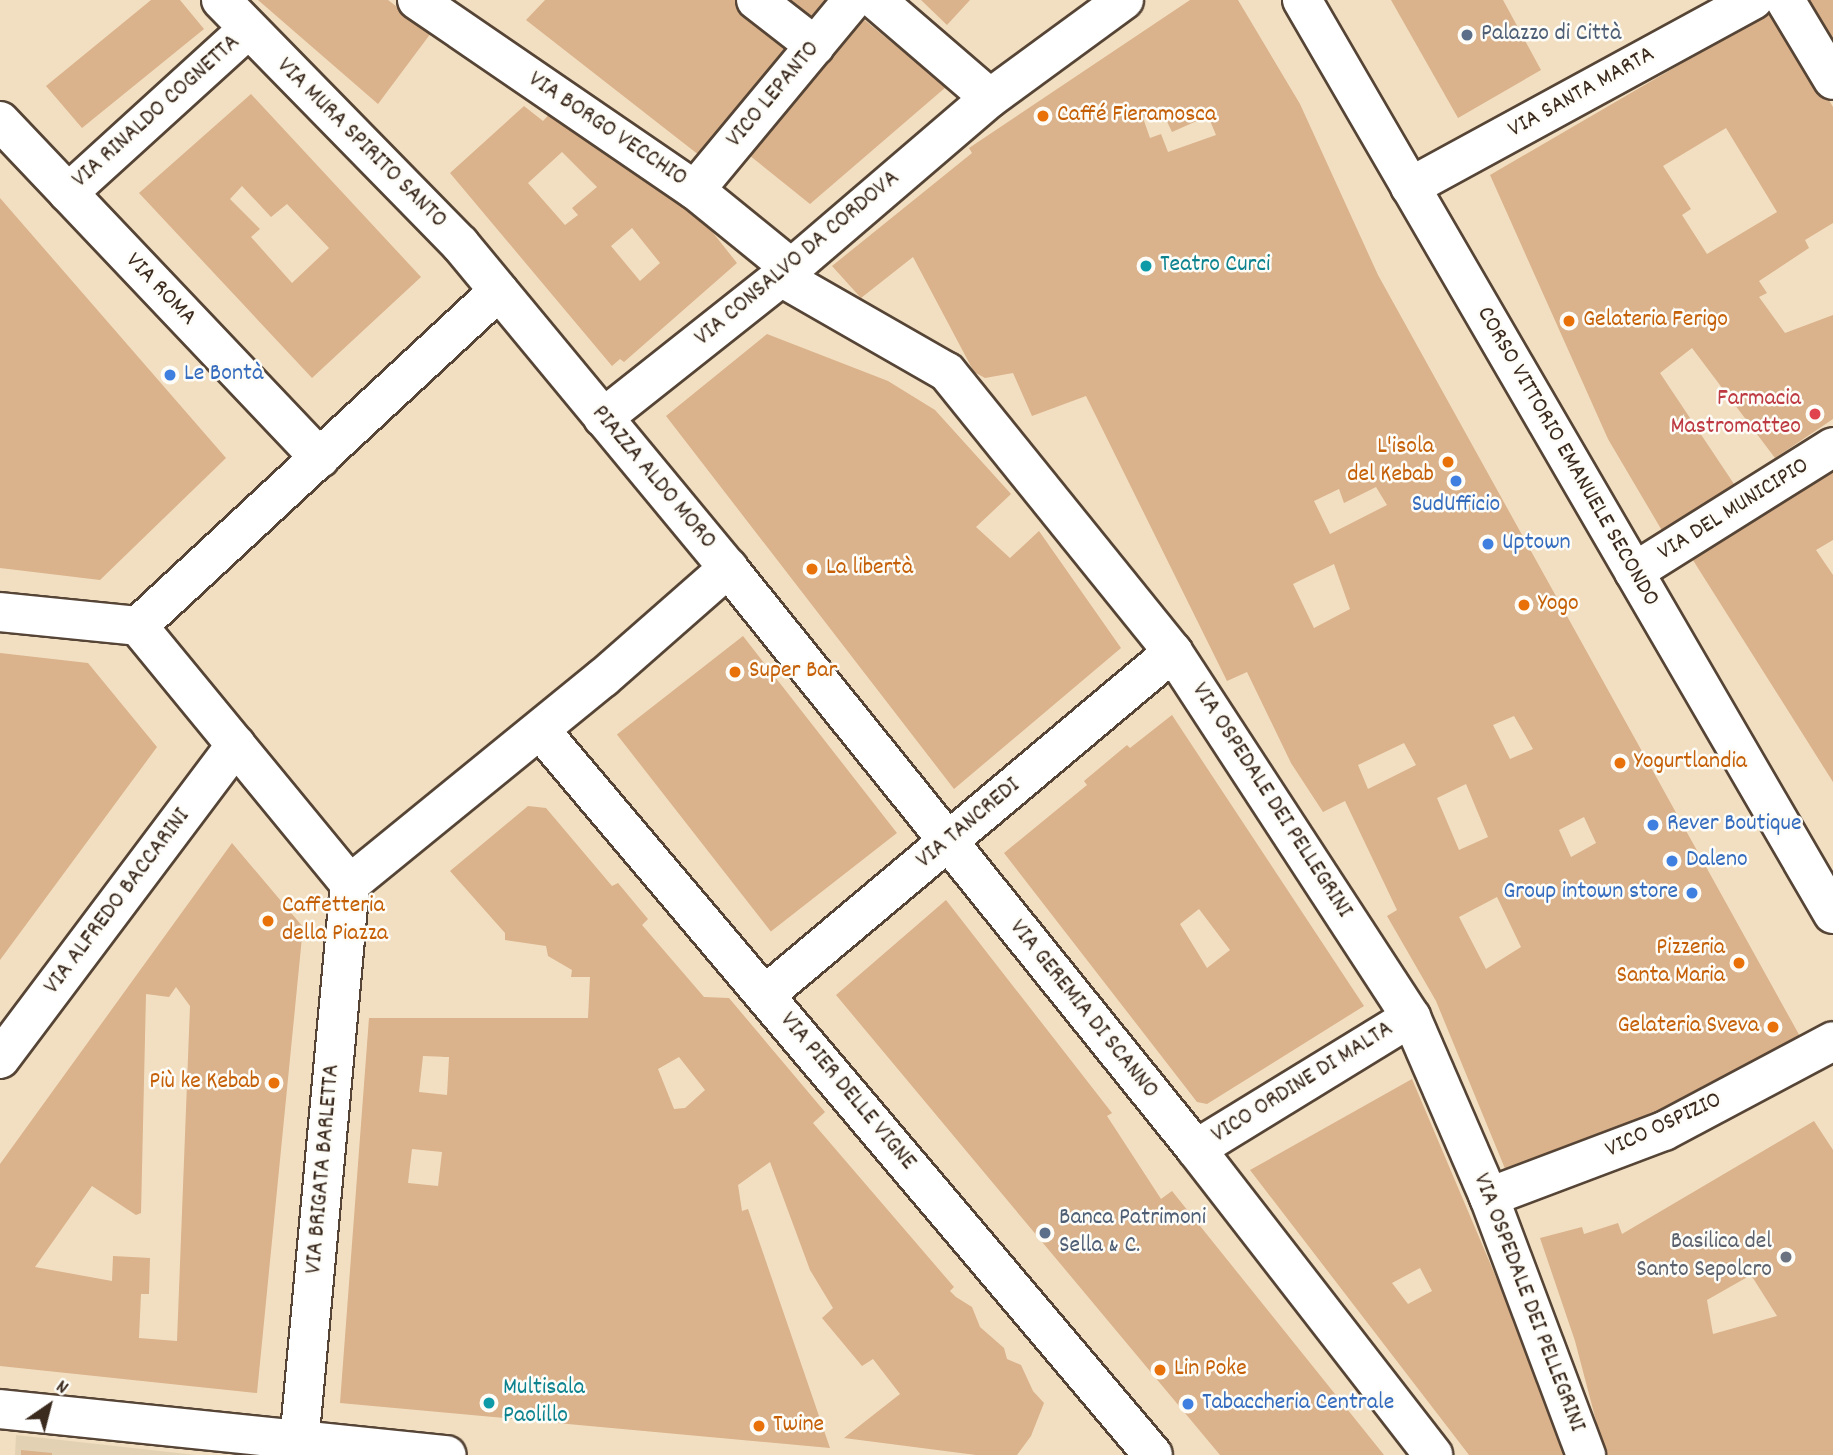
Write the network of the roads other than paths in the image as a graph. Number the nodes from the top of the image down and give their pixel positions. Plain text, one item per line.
1 (221, 0) edge
2 (756, 0) edge
3 (853, 0) edge
4 (876, 0) edge
5 (1124, 0) edge
6 (1302, 0) edge
7 (1753, 0) edge
8 (1785, 0) edge
9 (436, 6) edge
10 (247, 30) junction
11 (815, 46) junction
12 (1833, 80) edge
13 (990, 98) junction
14 (0, 121) edge
15 (1410, 187) junction
16 (695, 190) junction
17 (68, 193) junction
18 (786, 273) junction
19 (499, 291) junction
20 (603, 418) junction
21 (1833, 447) edge
22 (320, 458) junction
23 (728, 568) junction
24 (1634, 572) junction
25 (0, 612) edge
26 (138, 626) junction
27 (1173, 652) junction
28 (540, 730) junction
29 (236, 745) junction
30 (947, 842) junction
31 (350, 884) junction
32 (1833, 914) edge
33 (765, 995) junction
34 (1411, 1017) junction
35 (1833, 1041) edge
36 (0, 1059) edge
37 (1196, 1149) junction
38 (1489, 1197) junction
39 (0, 1409) edge
40 (299, 1447) edge
41 (447, 1455) edge
42 (1153, 1455) edge
43 (1433, 1455) edge
44 (1586, 1455) edge

1 - 10 street, VIA MURA SPIRITO SANTO
2 - 11 street
3 - 11 street, VICO LEPANTO
4 - 13 street
5 - 13 street, VIA CONSALVO DA CORDOVA
6 - 15 street, CORSO VITTORIO EMANUELE SECONDO
7 - 15 street, VIA SANTA MARTA
8 - 12 street
9 - 16 street, VIA BORGO VECCHIO
10 - 17 street, VIA RINALDO COGNETTA
10 - 19 street, VIA MURA SPIRITO SANTO
11 - 16 street, VICO LEPANTO
13 - 18 street, VIA CONSALVO DA CORDOVA
14 - 17 street, VIA ROMA
15 - 24 street, CORSO VITTORIO EMANUELE SECONDO
16 - 18 street, VIA BORGO VECCHIO
17 - 22 street, VIA ROMA
18 - 20 street, VIA CONSALVO DA CORDOVA
18 - 27 street, VIA OSPEDALE DEI PELLEGRINI
19 - 20 street, PIAZZA ALDO MORO
19 - 22 street
20 - 23 street, PIAZZA ALDO MORO
21 - 24 street, VIA DEL MUNICIPIO
22 - 26 street
23 - 28 street, PIAZZA ALDO MORO
23 - 30 street, VIA GEREMIA DI SCANNO
24 - 32 street, CORSO VITTORIO EMANUELE SECONDO
25 - 26 street
26 - 29 street
27 - 30 street, VIA TANCREDI
27 - 34 street, VIA OSPEDALE DEI PELLEGRINI
28 - 31 street, PIAZZA ALDO MORO
28 - 33 street, VIA PIER DELLE VIGNE
29 - 31 street
29 - 36 street, VIA ALFREDO BACCARINI
30 - 33 street, VIA TANCREDI
30 - 37 street, VIA GEREMIA DI SCANNO
31 - 40 street, VIA BRIGATA BARLETTA
33 - 42 street, VIA PIER DELLE VIGNE
34 - 37 street, VICO ORDINE DI MALTA
34 - 38 street, VIA OSPEDALE DEI PELLEGRINI
35 - 38 street, VICO OSPIZIO
37 - 43 street, VIA GEREMIA DI SCANNO
38 - 44 street, VIA OSPEDALE DEI PELLEGRINI
39 - 40 street
40 - 41 street

